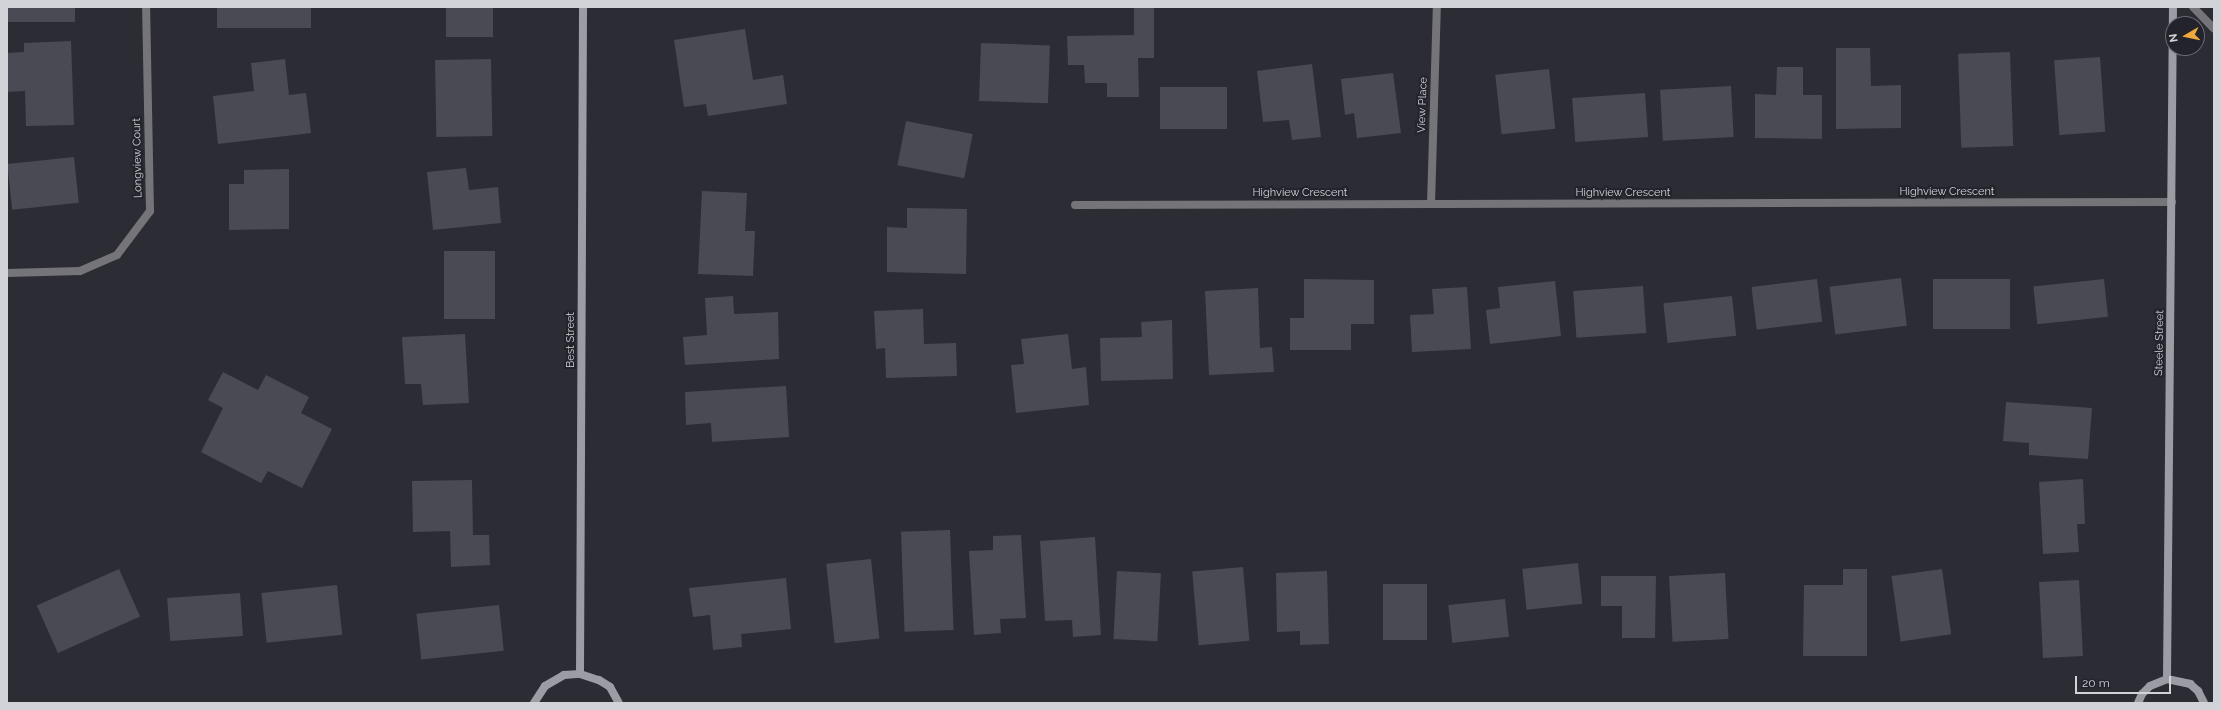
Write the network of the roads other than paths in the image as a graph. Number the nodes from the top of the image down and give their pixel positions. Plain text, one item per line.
1 (146, 7) edge
2 (582, 7) edge
3 (1437, 7) edge
4 (2173, 7) edge
5 (2193, 7) edge
6 (2214, 29) edge
7 (2172, 202) junction
8 (1431, 204) junction
9 (1075, 205) dead end
10 (7, 273) edge
11 (580, 674) junction
12 (2167, 679) junction
13 (534, 703) edge
14 (619, 703) edge
15 (2138, 703) edge
16 (2204, 703) edge

1 - 10 street, Longview Court
2 - 11 street, Best Street
3 - 8 street, View Place
4 - 7 street, Steele Street
5 - 6 street
7 - 8 street, Highview Crescent
7 - 12 street, Steele Street
8 - 9 street, Highview Crescent
11 - 13 street
11 - 14 street
12 - 15 street
12 - 16 street

